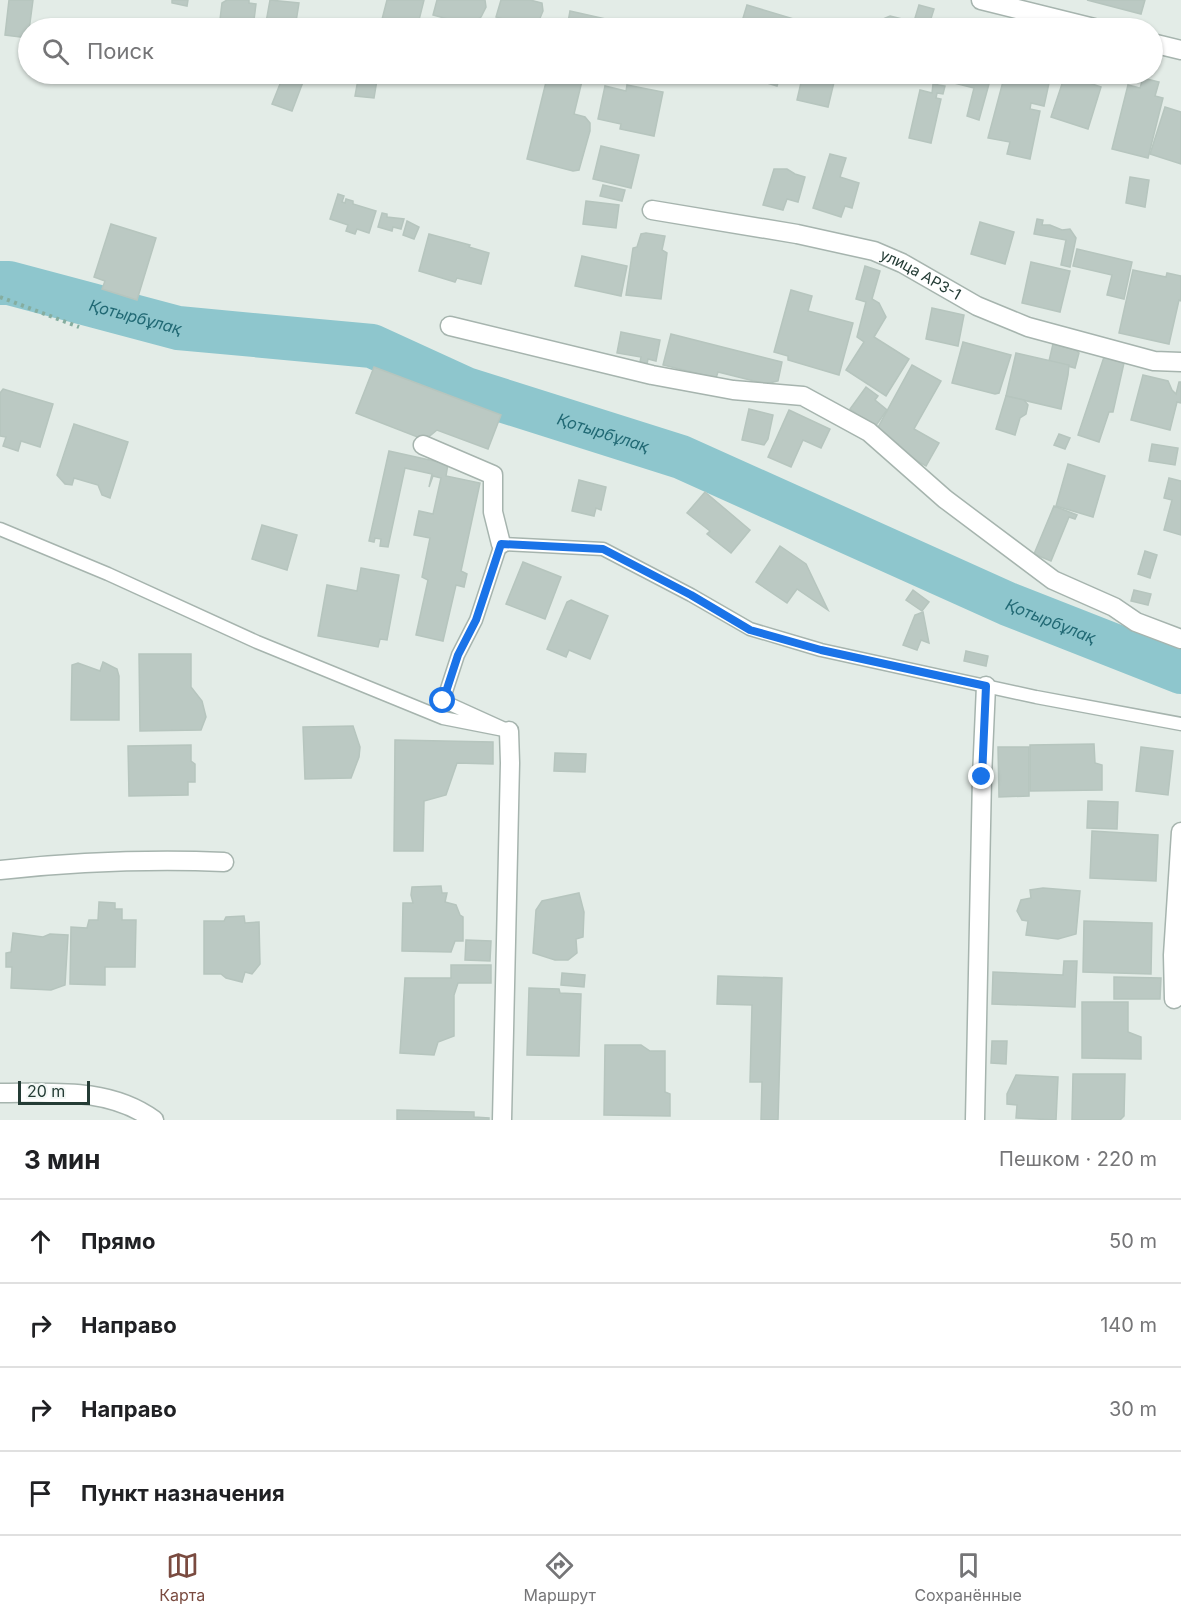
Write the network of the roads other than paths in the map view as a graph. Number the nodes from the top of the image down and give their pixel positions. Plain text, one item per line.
1 (981, 0) edge
2 (1054, 18) edge
3 (1163, 46) edge
4 (1181, 50) edge
5 (652, 210) dead end
6 (450, 326) dead end
7 (1181, 362) edge
8 (423, 445) dead end
9 (0, 529) edge
10 (501, 544) junction
11 (1181, 639) edge
12 (986, 686) junction
13 (1181, 724) edge
14 (509, 731) junction
15 (1181, 832) edge
16 (224, 862) dead end
17 (0, 870) edge
18 (1174, 999) dead end
19 (0, 1093) edge
20 (154, 1120) edge
21 (502, 1120) edge
22 (975, 1120) edge

1 - 2 street
3 - 4 street
5 - 7 street, улица АРЗ-1
6 - 11 street
8 - 10 street
9 - 14 lane
10 - 12 lane
10 - 14 lane
12 - 13 lane
12 - 22 street
14 - 21 street
15 - 18 street
16 - 17 street
19 - 20 street

